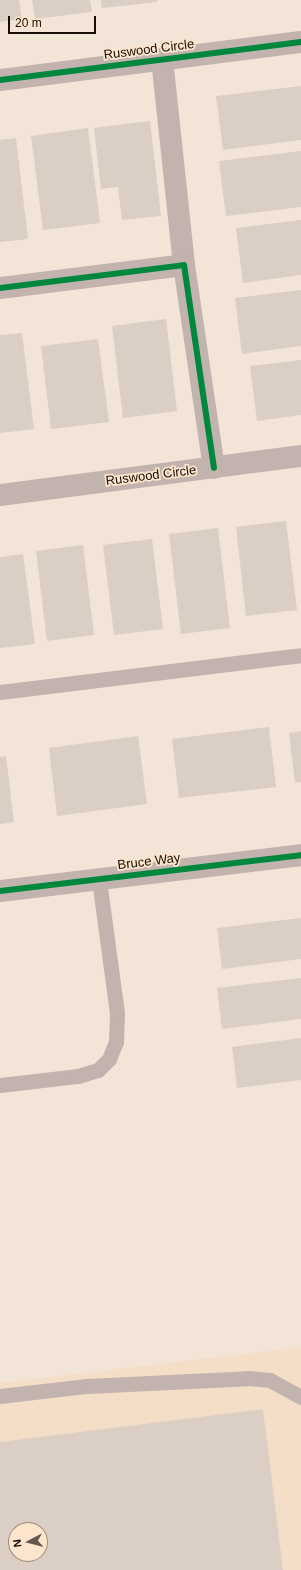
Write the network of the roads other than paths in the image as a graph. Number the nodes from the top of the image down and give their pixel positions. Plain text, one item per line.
1 (301, 42) edge
2 (162, 59) junction
3 (0, 80) edge
4 (184, 265) junction
5 (0, 288) edge
6 (301, 456) edge
7 (214, 468) junction
8 (0, 495) edge
9 (301, 655) edge
10 (0, 692) edge
11 (301, 855) edge
12 (99, 879) junction
13 (0, 891) edge
14 (0, 1085) edge
15 (0, 1396) edge
16 (301, 1398) edge

1 - 2 street, Ruswood Circle
2 - 3 street, Ruswood Circle
2 - 4 street
4 - 5 street
4 - 7 street
6 - 7 street, Ruswood Circle
7 - 8 street, Ruswood Circle
9 - 10 lane
11 - 12 street, Bruce Way
12 - 13 street, Bruce Way
12 - 14 lane
15 - 16 lane

